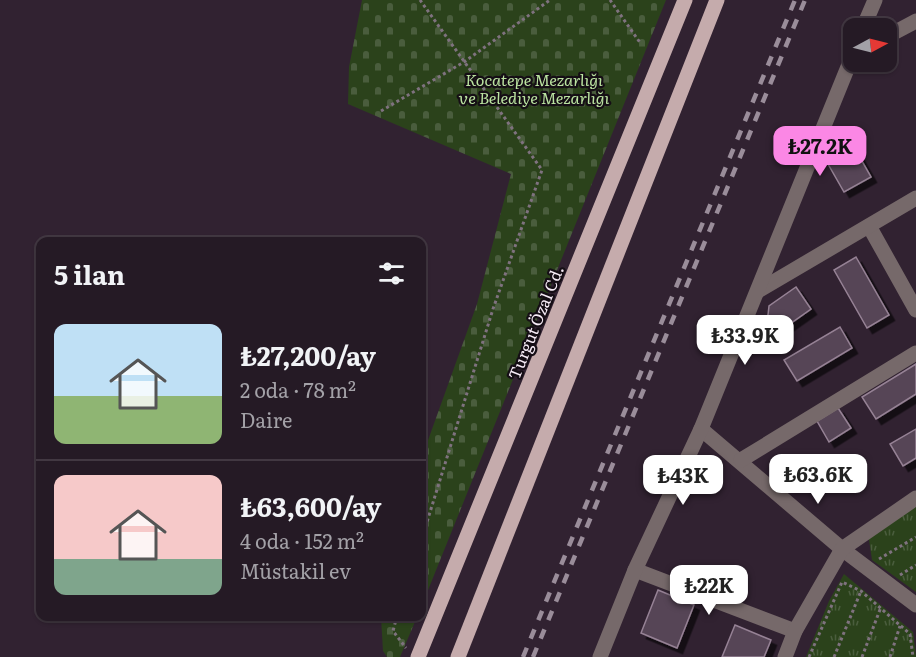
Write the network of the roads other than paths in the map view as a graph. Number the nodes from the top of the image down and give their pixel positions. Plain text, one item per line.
1 (685, 0) edge
2 (717, 0) edge
3 (875, 0) edge
4 (867, 18) edge
5 (916, 21) edge
6 (897, 31) edge
7 (846, 72) edge
8 (916, 198) edge
9 (869, 226) junction
10 (758, 291) junction
11 (916, 310) edge
12 (916, 353) edge
13 (701, 429) junction
14 (741, 460) junction
15 (916, 498) edge
16 (842, 549) junction
17 (635, 570) junction
18 (916, 605) edge
19 (795, 632) junction
20 (418, 657) edge
21 (458, 657) edge
22 (600, 657) edge
23 (785, 657) edge

1 - 20 main road, Turgut Özal Cd.
2 - 21 main road
3 - 4 street
5 - 6 street
7 - 10 street
8 - 9 street
9 - 10 street
9 - 11 street
10 - 13 street
12 - 14 street
13 - 14 street
13 - 17 street
14 - 16 street
15 - 16 street
16 - 18 street
16 - 19 street
17 - 19 street
17 - 22 street
19 - 23 street

